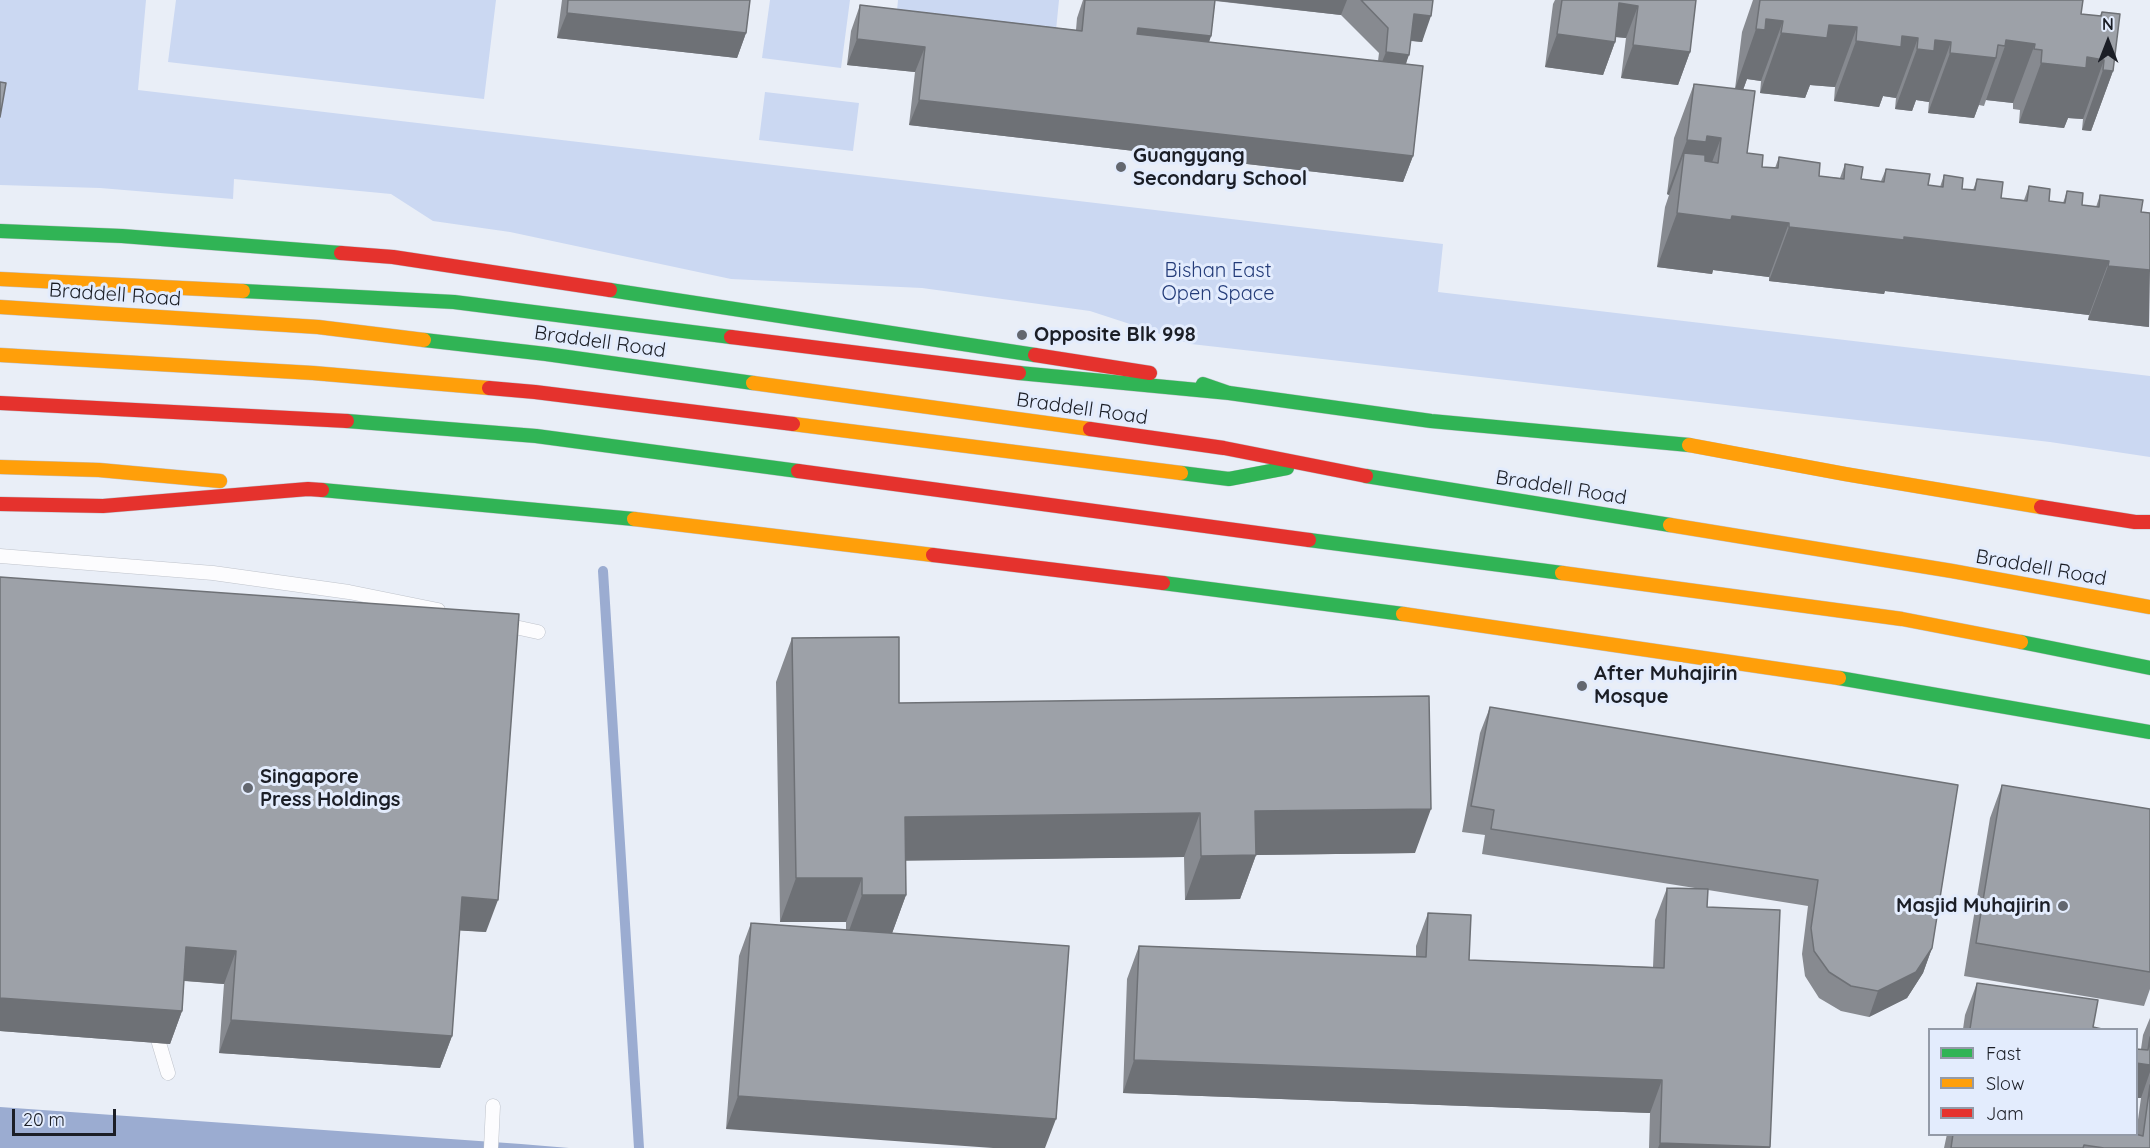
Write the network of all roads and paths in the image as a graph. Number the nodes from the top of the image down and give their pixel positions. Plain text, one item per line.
1 (0, 231) edge
2 (0, 279) edge
3 (0, 308) edge
4 (0, 355) edge
5 (1229, 393) junction
6 (0, 403) edge
7 (1304, 465) junction
8 (0, 467) edge
9 (308, 489) junction
10 (0, 504) edge
11 (2150, 522) edge
12 (0, 556) edge
13 (2150, 607) edge
14 (449, 613) edge
15 (483, 620) edge
16 (538, 632) dead end
17 (2150, 668) edge
18 (2150, 732) edge
19 (159, 1043) dead end
20 (168, 1073) dead end
21 (493, 1106) dead end
22 (491, 1148) edge

1 - 5 main road
2 - 5 main road
3 - 7 main road, Braddell Road
4 - 7 main road
5 - 11 main road
6 - 17 main road
7 - 13 main road, Braddell Road
8 - 9 main road
9 - 10 main road
9 - 18 main road
12 - 14 lane
15 - 16 lane
19 - 20 lane
21 - 22 lane

